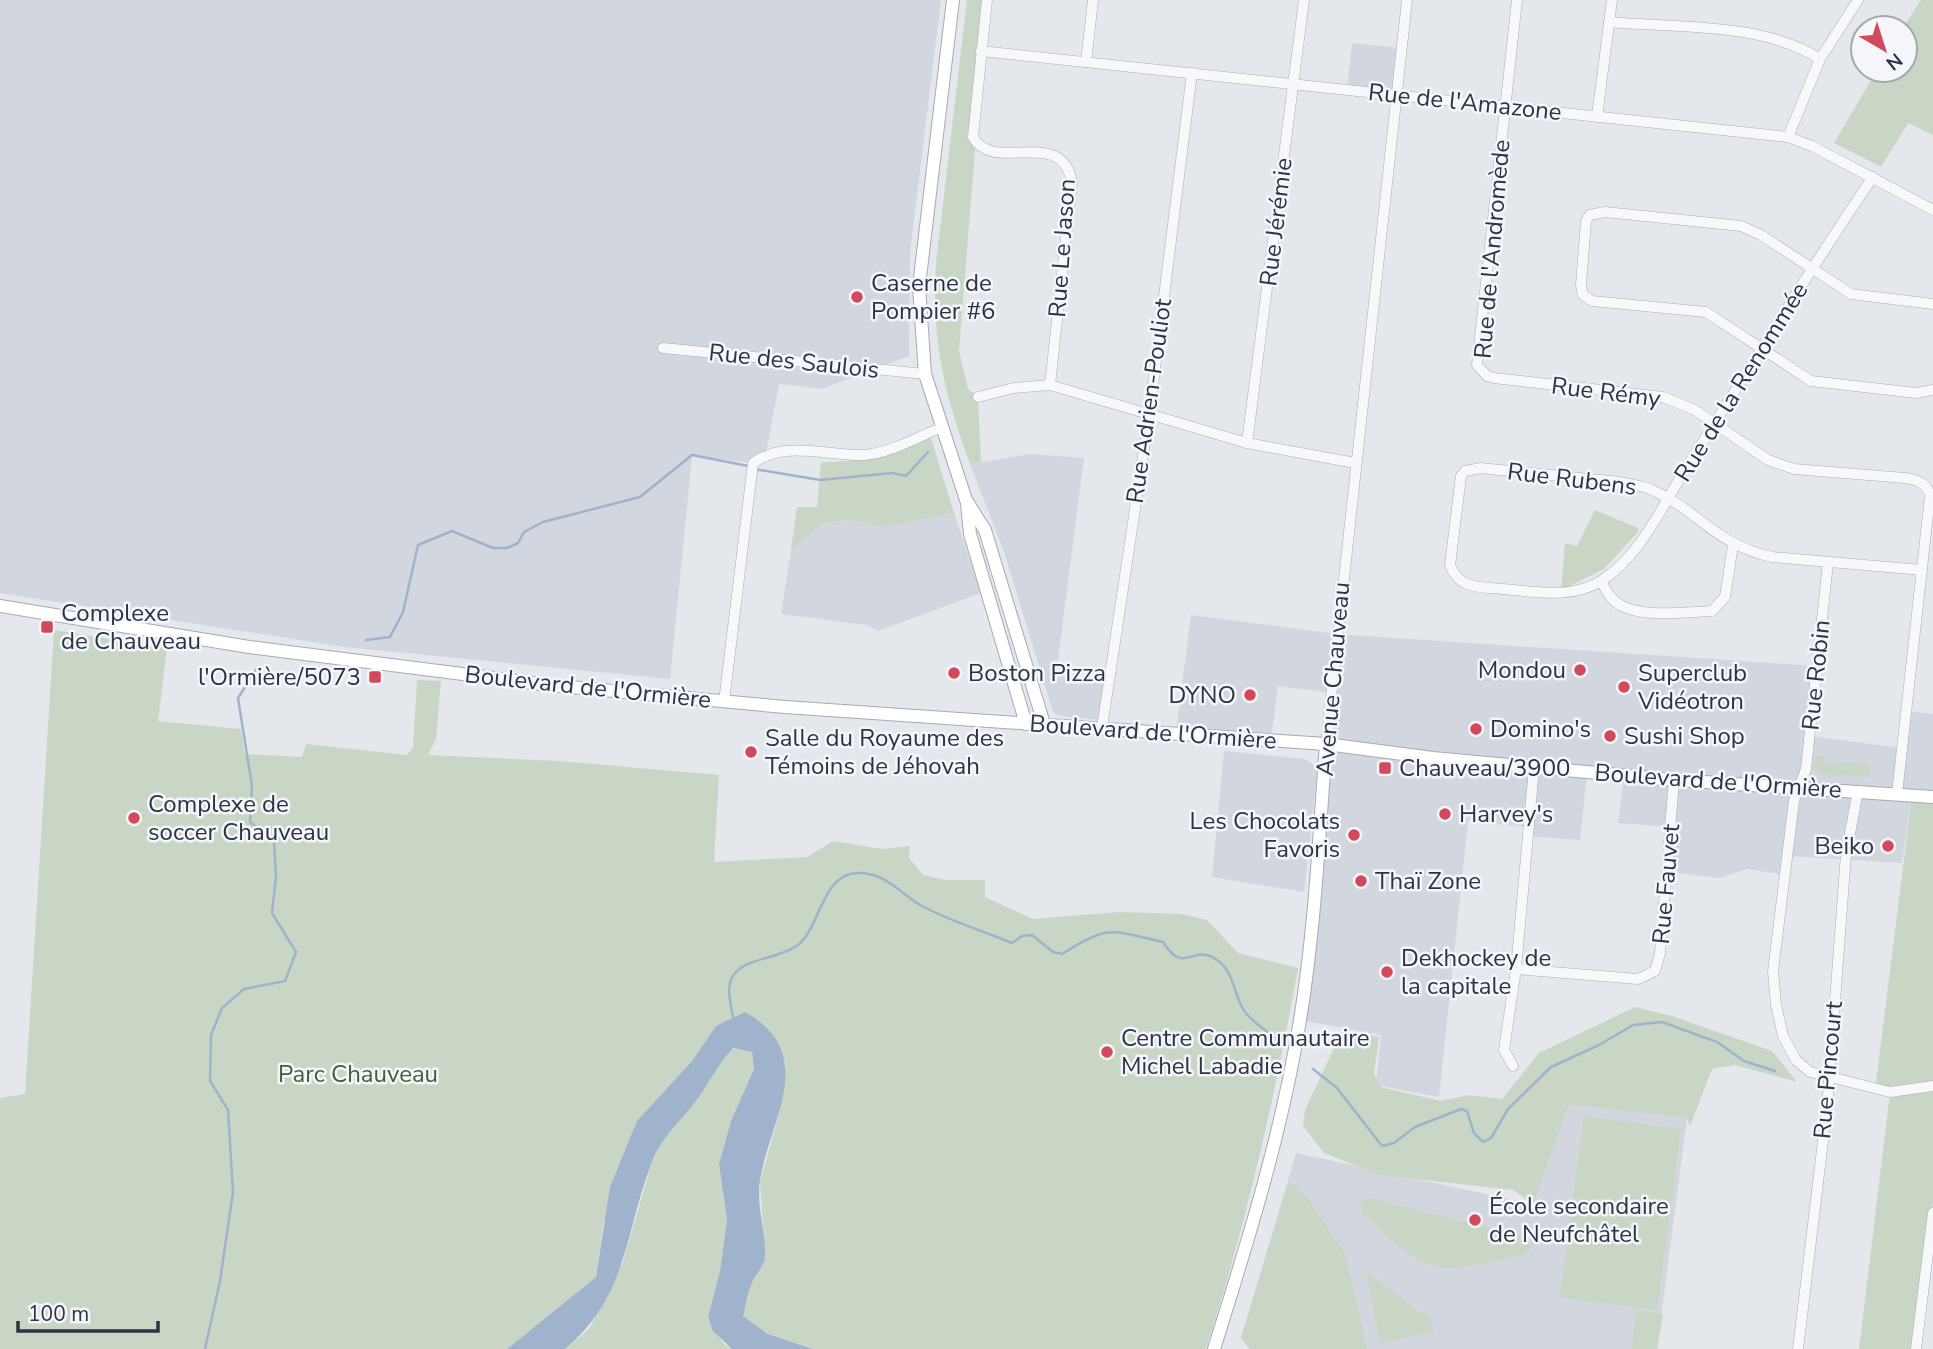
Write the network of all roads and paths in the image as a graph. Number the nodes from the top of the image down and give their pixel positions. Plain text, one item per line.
1 (953, 0) edge
2 (987, 0) edge
3 (1093, 0) edge
4 (1304, 0) edge
5 (1407, 0) edge
6 (1517, 0) edge
7 (1612, 0) edge
8 (1858, 0) edge
9 (1609, 22) junction
10 (981, 51) junction
11 (1820, 59) junction
12 (1086, 62) junction
13 (1192, 73) junction
14 (1293, 83) junction
15 (1395, 94) junction
16 (1505, 108) junction
17 (1597, 117) junction
18 (1787, 137) junction
19 (1873, 177) junction
20 (1933, 209) edge
21 (1812, 269) junction
22 (1933, 304) edge
23 (663, 348) dead end
24 (1763, 348) junction
25 (1482, 372) joint
26 (925, 374) junction
27 (1050, 385) junction
28 (1933, 390) edge
29 (978, 397) dead end
30 (1149, 415) junction
31 (1715, 424) junction
32 (940, 428) junction
33 (1247, 443) junction
34 (1355, 463) junction
35 (1667, 498) junction
36 (966, 500) junction
37 (1733, 545) junction
38 (1828, 563) junction
39 (1922, 570) junction
40 (1601, 580) junction
41 (0, 606) edge
42 (724, 702) junction
43 (1027, 724) junction
44 (1044, 724) junction
45 (1102, 728) junction
46 (1326, 744) junction
47 (1534, 768) junction
48 (1674, 780) junction
49 (1799, 786) junction
50 (1858, 791) junction
51 (1898, 794) junction
52 (1933, 797) edge
53 (1516, 969) junction
54 (1513, 1066) dead end
55 (1828, 1079) junction
56 (1933, 1086) edge
57 (1933, 1213) edge
58 (1214, 1349) edge
59 (1798, 1349) edge
60 (1916, 1349) edge

1 - 26 main road
2 - 10 street
3 - 12 street
4 - 14 street, Rue Jérémie
5 - 15 street, Avenue Chauveau
6 - 16 street, Rue de l'Andromède
7 - 9 street
8 - 11 street
9 - 11 street
9 - 17 street
10 - 12 street, Rue de l'Amazone
10 - 27 street, Rue Le Jason
11 - 18 street
12 - 13 street, Rue de l'Amazone
13 - 14 street, Rue de l'Amazone
13 - 30 street, Rue Adrien-Pouliot
14 - 15 street, Rue de l'Amazone
14 - 33 street, Rue Jérémie
15 - 16 street, Rue de l'Amazone
15 - 34 street, Avenue Chauveau
16 - 17 street, Rue de l'Amazone
16 - 25 street, Rue de l'Andromède
17 - 18 street, Rue de l'Amazone
18 - 19 street, Rue de l'Amazone
19 - 20 street, Rue de l'Amazone
19 - 21 street, Rue de la Renommée
21 - 22 street
21 - 24 street, Rue de la Renommée
21 - 24 street
23 - 26 street, Rue des Saulois
24 - 28 street
24 - 31 street, Rue de la Renommée
25 - 31 street, Rue Rémy
26 - 32 main road
27 - 29 street
27 - 30 street
30 - 33 street
30 - 45 street, Rue Adrien-Pouliot
31 - 35 street, Rue de la Renommée
31 - 39 street, Rue Rémy
32 - 36 main road
32 - 42 street
33 - 34 street
34 - 46 street, Avenue Chauveau
35 - 37 street, Rue Rubens
35 - 40 street, Rue de la Renommée
35 - 40 street, Rue Rubens
36 - 43 main road
36 - 44 main road
37 - 38 street, Rue Rubens
37 - 40 street
38 - 39 street, Rue Rubens
38 - 49 street, Rue Robin
39 - 51 street
41 - 42 main road, Boulevard de l'Ormière
42 - 43 main road, Boulevard de l'Ormière
43 - 44 main road, Boulevard de l'Ormière
44 - 45 main road, Boulevard de l'Ormière
45 - 46 main road, Boulevard de l'Ormière
46 - 47 main road, Boulevard de l'Ormière
46 - 58 main road, Avenue Chauveau
47 - 48 main road, Boulevard de l'Ormière
47 - 53 street
48 - 49 main road, Boulevard de l'Ormière
48 - 53 street, Rue Fauvet
49 - 50 main road, Boulevard de l'Ormière
49 - 55 street, Rue Robin
50 - 51 main road, Boulevard de l'Ormière
50 - 55 street, Rue Pincourt
51 - 52 main road, Boulevard de l'Ormière
53 - 54 street
55 - 56 street, Rue Robin
55 - 59 street, Rue Pincourt
57 - 60 street

